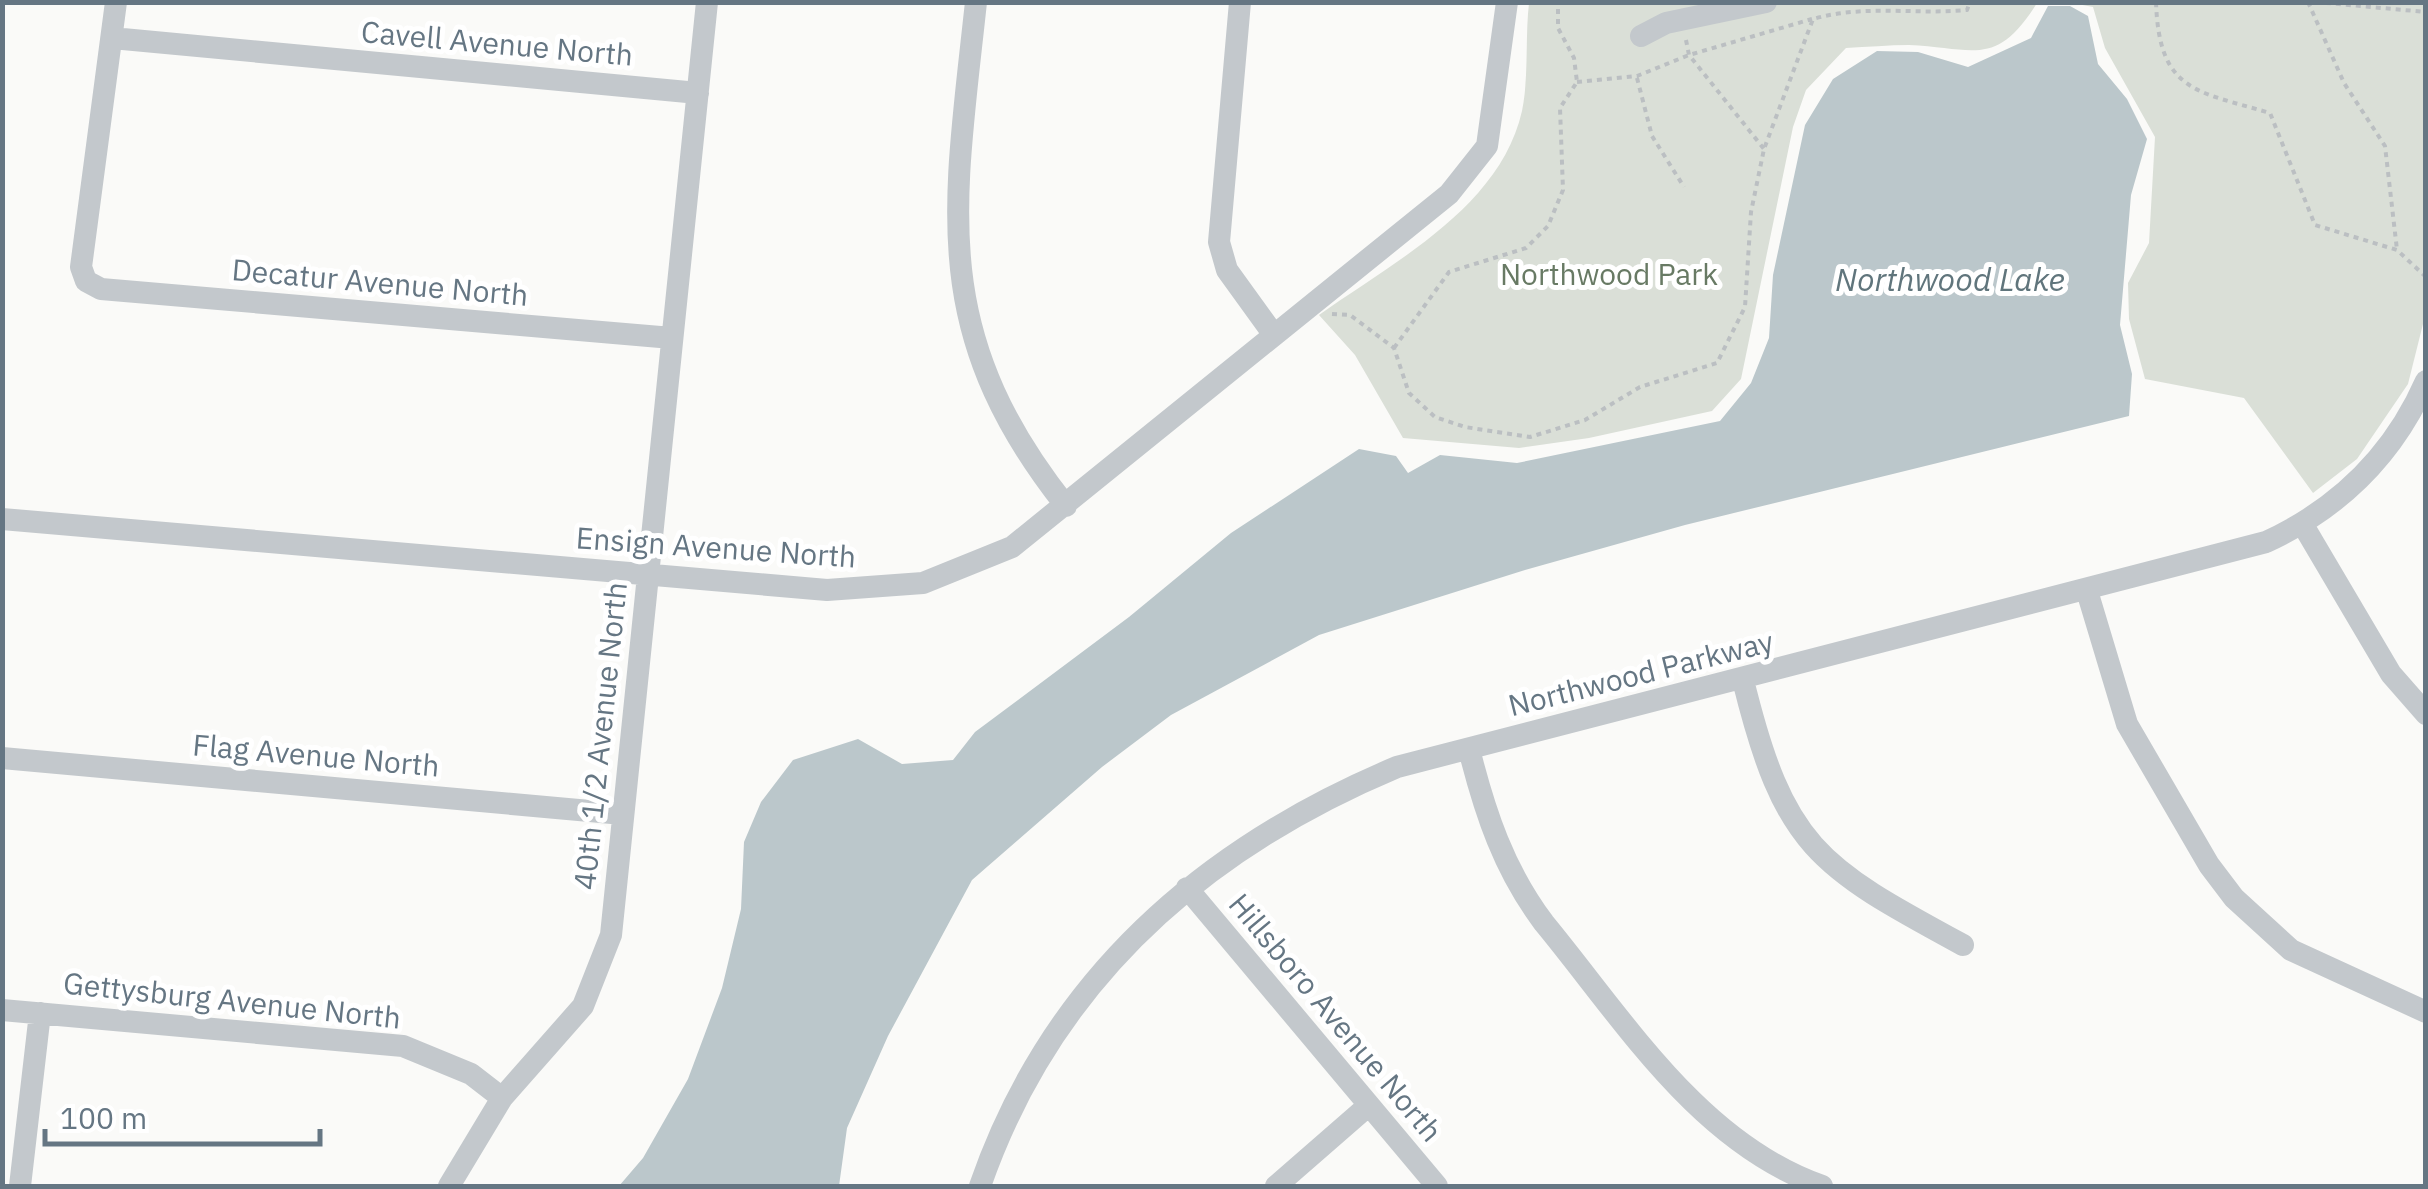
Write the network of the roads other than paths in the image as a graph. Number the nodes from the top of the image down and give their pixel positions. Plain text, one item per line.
1 (116, 2) edge
2 (707, 2) edge
3 (976, 2) edge
4 (1240, 2) edge
5 (1507, 2) edge
6 (1766, 2) edge
7 (1641, 36) dead end
8 (112, 38) junction
9 (698, 93) junction
10 (1274, 335) junction
11 (672, 338) junction
12 (2426, 381) edge
13 (1066, 506) junction
14 (2, 519) edge
15 (2302, 525) junction
16 (647, 574) junction
17 (2087, 591) junction
18 (1743, 680) junction
19 (2426, 714) edge
20 (1469, 749) junction
21 (2, 758) edge
22 (623, 814) junction
23 (1187, 888) junction
24 (1963, 945) dead end
25 (2, 1010) edge
26 (2426, 1012) edge
27 (40, 1013) junction
28 (502, 1098) junction
29 (1369, 1105) junction
30 (22, 1178) edge
31 (449, 1186) edge
32 (980, 1186) edge
33 (1276, 1186) edge
34 (1436, 1186) edge
35 (1822, 1186) edge

1 - 8 street
2 - 9 street, 40th 1/2 Avenue North
3 - 13 street
4 - 10 street
5 - 10 street, Ensign Avenue North
6 - 7 street
8 - 9 street, Cavell Avenue North
8 - 11 street, Decatur Avenue North
9 - 11 street, 40th 1/2 Avenue North
10 - 13 street, Ensign Avenue North
11 - 16 street, 40th 1/2 Avenue North
12 - 15 street, Northwood Parkway
13 - 16 street, Ensign Avenue North
14 - 16 street, Ensign Avenue North
15 - 17 street, Northwood Parkway
15 - 19 street
16 - 22 street, 40th 1/2 Avenue North
17 - 18 street, Northwood Parkway
17 - 26 street
18 - 20 street, Northwood Parkway
18 - 24 street
20 - 23 street, Northwood Parkway
20 - 35 street
21 - 22 street, Flag Avenue North
22 - 28 street, 40th 1/2 Avenue North
23 - 29 street, Hillsboro Avenue North
23 - 32 street, Northwood Parkway
25 - 27 street, Gettysburg Avenue North
27 - 28 street, Gettysburg Avenue North
27 - 30 street
28 - 31 street, 40th 1/2 Avenue North
29 - 33 street
29 - 34 street, Hillsboro Avenue North

